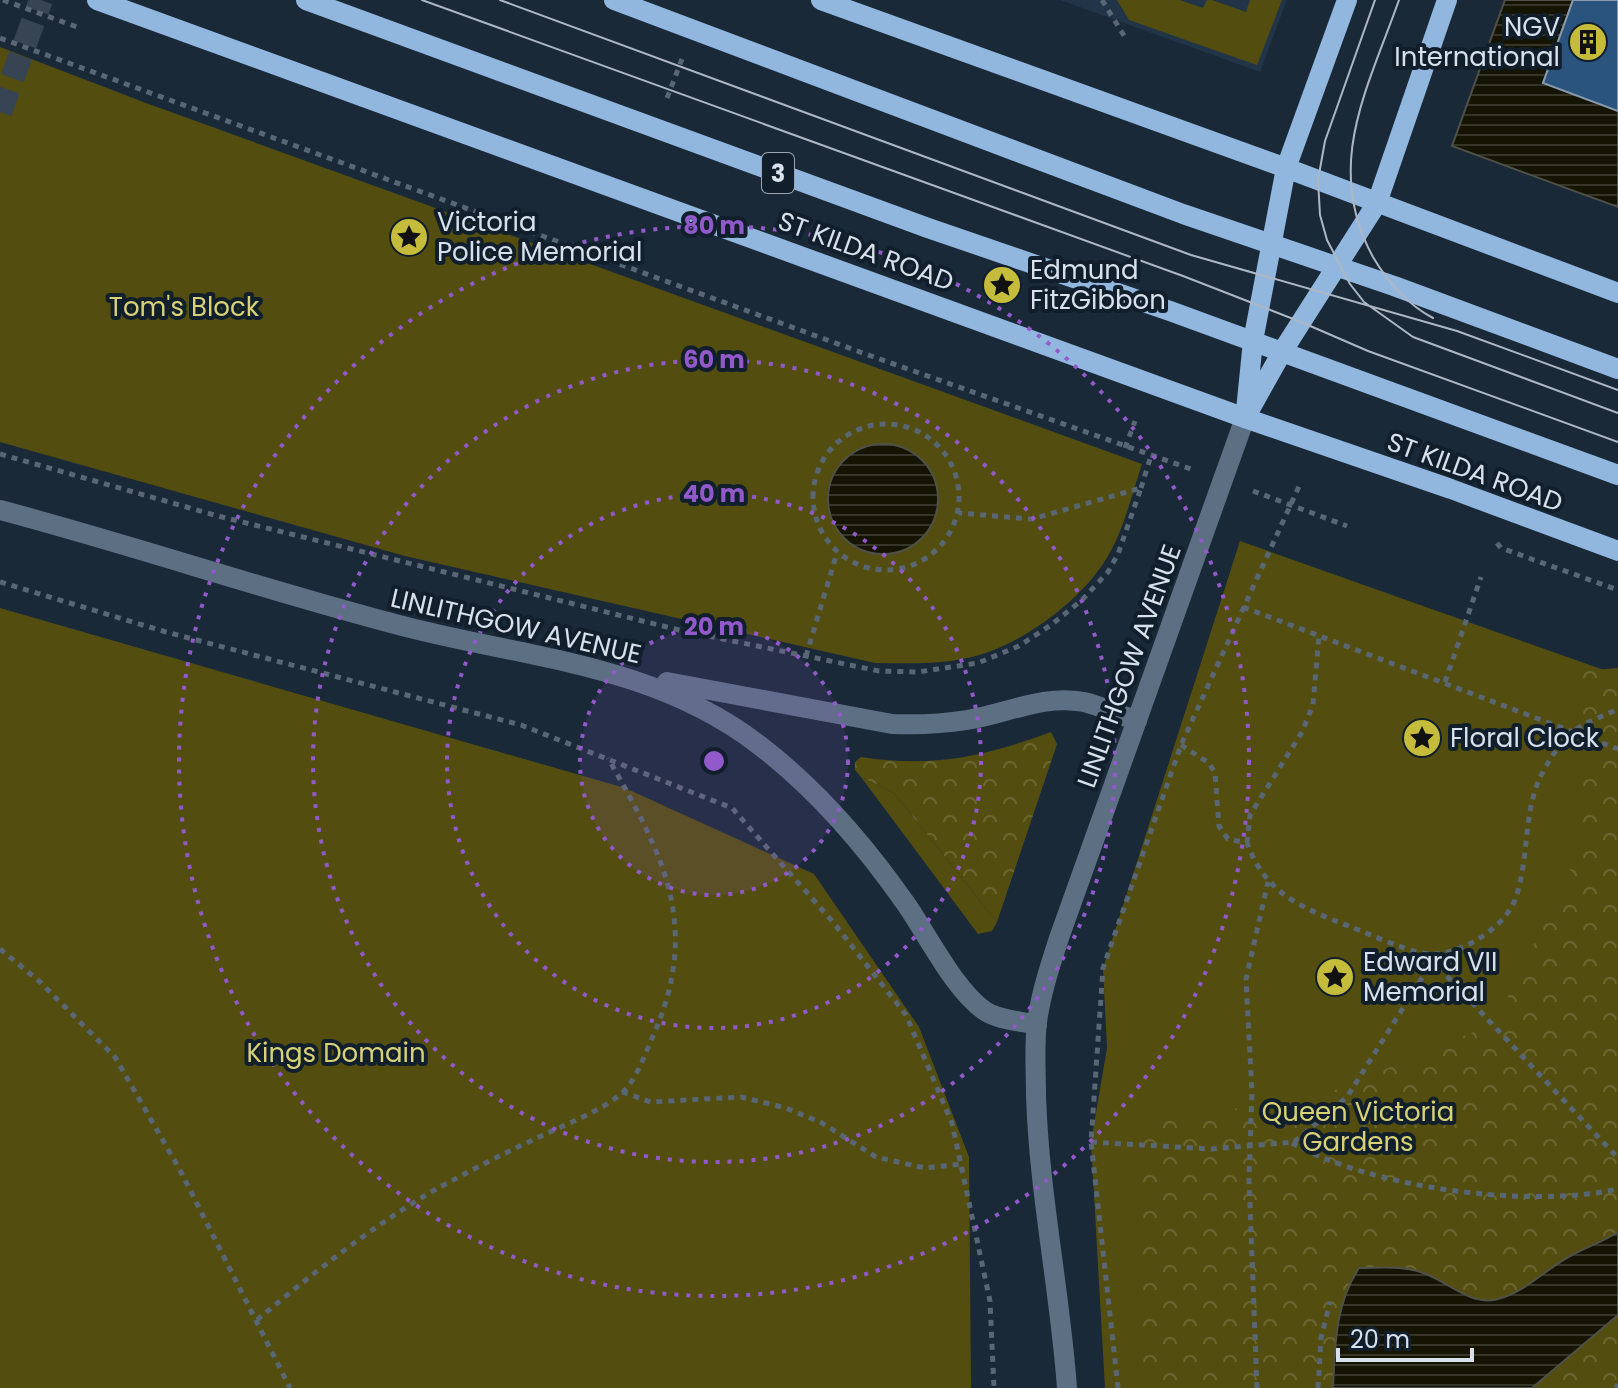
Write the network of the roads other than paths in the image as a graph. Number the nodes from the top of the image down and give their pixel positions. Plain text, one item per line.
1 (97, 0) edge
2 (306, 0) edge
3 (614, 0) edge
4 (821, 0) edge
5 (1347, 0) edge
6 (1447, 0) edge
7 (1286, 168) junction
8 (1377, 203) junction
9 (1273, 243) junction
10 (1337, 266) junction
11 (1618, 293) edge
12 (1253, 341) junction
13 (1282, 352) junction
14 (1618, 369) edge
15 (1245, 418) junction
16 (1618, 475) edge
17 (0, 510) edge
18 (1618, 551) edge
19 (593, 667) junction
20 (1137, 721) junction
21 (1037, 1025) junction
22 (1067, 1388) edge

1 - 15 main road, ST KILDA ROAD
2 - 12 main road, ST KILDA ROAD / 3
3 - 9 main road
4 - 7 main road
5 - 7 main road
6 - 8 main road
7 - 8 main road
7 - 9 main road
8 - 10 main road
8 - 11 main road
9 - 10 main road
9 - 12 main road
10 - 13 main road
10 - 14 main road
12 - 13 main road, ST KILDA ROAD
12 - 15 main road
13 - 15 main road
13 - 16 main road, ST KILDA ROAD
15 - 18 main road, ST KILDA ROAD
15 - 20 street, LINLITHGOW AVENUE
17 - 19 street, LINLITHGOW AVENUE
19 - 20 street
19 - 21 street, LINLITHGOW AVENUE
20 - 21 street, LINLITHGOW AVENUE
21 - 22 street, LINLITHGOW AVENUE

